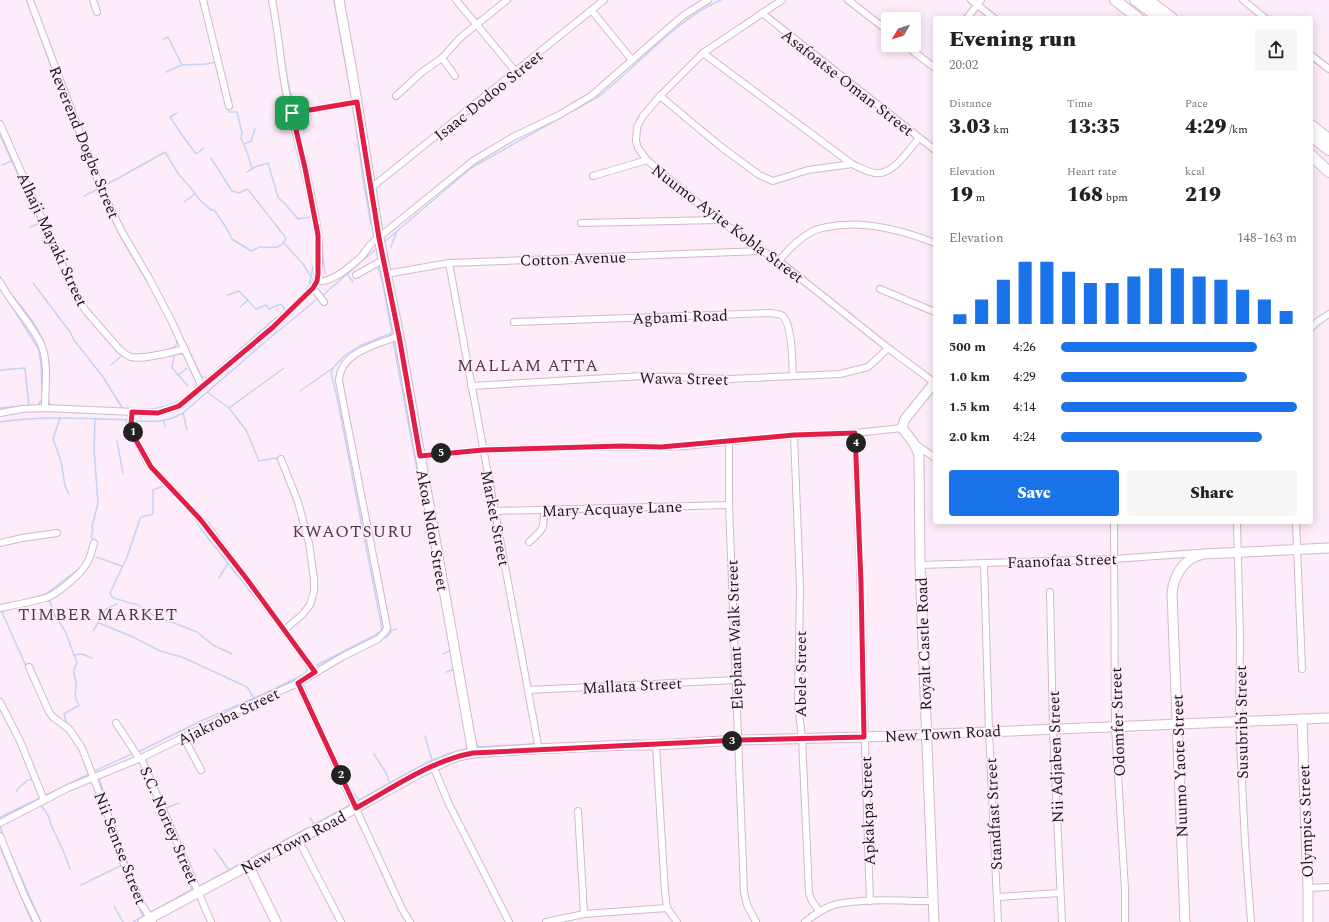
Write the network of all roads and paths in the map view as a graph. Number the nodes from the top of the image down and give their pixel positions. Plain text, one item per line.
1 (30, 0) edge
2 (93, 0) edge
3 (203, 0) edge
4 (272, 0) edge
5 (339, 0) edge
6 (456, 0) edge
7 (507, 0) edge
8 (604, 0) edge
9 (708, 0) edge
10 (782, 0) edge
11 (848, 0) edge
12 (971, 0) edge
13 (1115, 0) edge
14 (1135, 0) edge
15 (1148, 0) edge
16 (1243, 0) edge
17 (979, 2) edge
18 (592, 11) junction
19 (97, 12) dead end
20 (762, 14) junction
21 (969, 16) edge
22 (992, 16) edge
23 (1135, 16) edge
24 (1155, 16) edge
25 (1169, 16) edge
26 (1263, 16) edge
27 (476, 25) junction
28 (881, 26) edge
29 (915, 52) edge
30 (703, 53) junction
31 (1313, 57) edge
32 (442, 58) junction
33 (632, 60) junction
34 (933, 64) edge
35 (1329, 69) edge
36 (516, 72) junction
37 (455, 76) dead end
38 (396, 96) dead end
39 (660, 96) junction
40 (357, 102) junction
41 (229, 106) dead end
42 (292, 113) junction
43 (0, 124) edge
44 (1313, 127) edge
45 (919, 138) junction
46 (1313, 138) edge
47 (1329, 139) edge
48 (933, 148) edge
49 (1329, 150) edge
50 (1313, 151) edge
51 (1313, 157) edge
52 (647, 160) junction
53 (1329, 163) edge
54 (852, 164) junction
55 (1329, 172) edge
56 (593, 176) dead end
57 (371, 188) junction
58 (719, 220) junction
59 (581, 223) dead end
60 (379, 238) junction
61 (933, 242) edge
62 (761, 251) junction
63 (383, 258) junction
64 (779, 261) junction
65 (449, 263) junction
66 (386, 274) junction
67 (356, 275) dead end
68 (317, 281) junction
69 (0, 282) edge
70 (313, 288) junction
71 (880, 289) dead end
72 (324, 302) dead end
73 (933, 311) edge
74 (1329, 314) edge
75 (514, 322) dead end
76 (1313, 326) edge
77 (399, 336) junction
78 (888, 348) junction
79 (185, 349) junction
80 (793, 376) junction
81 (933, 381) edge
82 (933, 385) edge
83 (471, 386) junction
84 (202, 387) junction
85 (45, 408) junction
86 (0, 413) edge
87 (131, 418) junction
88 (902, 428) junction
89 (855, 433) junction
90 (794, 435) junction
91 (729, 441) junction
92 (913, 442) junction
93 (483, 450) junction
94 (420, 456) junction
95 (933, 457) edge
96 (281, 459) dead end
97 (729, 505) junction
98 (544, 510) junction
99 (496, 511) junction
100 (1114, 524) edge
101 (1237, 524) edge
102 (1296, 524) edge
103 (57, 533) dead end
104 (529, 542) dead end
105 (0, 543) edge
106 (94, 543) dead end
107 (1329, 548) edge
108 (1297, 550) junction
109 (1237, 553) junction
110 (1207, 554) junction
111 (1114, 559) junction
112 (984, 563) junction
113 (920, 565) junction
114 (1050, 592) dead end
115 (0, 608) edge
116 (284, 630) junction
117 (29, 667) dead end
118 (1302, 669) dead end
119 (315, 672) junction
120 (736, 680) junction
121 (298, 683) junction
122 (528, 690) junction
123 (0, 702) edge
124 (1329, 718) edge
125 (1302, 719) junction
126 (1239, 721) junction
127 (116, 723) dead end
128 (1178, 724) junction
129 (1115, 727) junction
130 (1053, 729) junction
131 (989, 731) junction
132 (927, 734) junction
133 (864, 737) junction
134 (184, 738) junction
135 (802, 738) junction
136 (739, 740) junction
137 (656, 745) junction
138 (539, 750) junction
139 (473, 753) junction
140 (140, 758) junction
141 (433, 766) junction
142 (201, 770) dead end
143 (94, 778) junction
144 (44, 800) junction
145 (356, 808) junction
146 (578, 811) dead end
147 (0, 823) edge
148 (0, 836) edge
149 (298, 839) junction
150 (249, 865) junction
151 (1329, 887) edge
152 (1308, 888) junction
153 (198, 892) junction
154 (1060, 893) junction
155 (998, 897) junction
156 (870, 901) junction
157 (933, 901) junction
158 (667, 908) junction
159 (819, 911) junction
160 (584, 914) junction
161 (148, 921) edge
162 (37, 922) edge
163 (212, 922) edge
164 (276, 922) edge
165 (341, 922) edge
166 (410, 922) edge
167 (509, 922) edge
168 (546, 922) edge
169 (677, 922) edge
170 (756, 922) edge
171 (805, 922) edge
172 (934, 922) edge
173 (998, 922) edge
174 (1062, 922) edge
175 (1125, 922) edge
176 (1185, 922) edge
177 (1251, 922) edge
178 (1308, 922) edge

1 - 79 street, Reverend Dogbe Street
2 - 19 street
3 - 41 street
4 - 42 street
5 - 40 street, Akoa Ndor Street
6 - 27 street
7 - 27 street
8 - 18 street, Isaac Dodoo Street
9 - 33 street
10 - 20 street, Nuumo Ayite Kobla Street
11 - 28 street
12 - 17 street
13 - 23 main road
14 - 24 main road
15 - 25 main road
16 - 26 street
17 - 21 street
17 - 22 street
18 - 33 street
18 - 36 street, Isaac Dodoo Street
20 - 30 street, Nuumo Ayite Kobla Street
20 - 45 street, Asafoatse Oman Street
27 - 32 street
27 - 36 street
29 - 34 street
30 - 39 street, Nuumo Ayite Kobla Street
30 - 54 street
31 - 35 street
32 - 37 street
32 - 38 street
33 - 60 street
36 - 57 street, Isaac Dodoo Street
39 - 52 street, Nuumo Ayite Kobla Street
39 - 54 street
40 - 42 street
40 - 57 street, Akoa Ndor Street
42 - 68 street
43 - 79 street, Alhaji Mayaki Street
44 - 47 main road
45 - 48 street, Asafoatse Oman Street
45 - 54 street
46 - 49 main road
50 - 53 main road
51 - 55 main road
52 - 56 street
52 - 58 street, Nuumo Ayite Kobla Street
57 - 60 street, Akoa Ndor Street
58 - 59 street
58 - 62 street, Nuumo Ayite Kobla Street
60 - 63 street, Akoa Ndor Street
60 - 68 street
61 - 64 street
62 - 64 street, Nuumo Ayite Kobla Street
62 - 65 street, Cotton Avenue
63 - 66 street, Akoa Ndor Street
63 - 67 street
64 - 78 street, Nuumo Ayite Kobla Street
65 - 66 street, Cotton Avenue
65 - 83 street, Market Street
66 - 77 street, Akoa Ndor Street
68 - 70 street
69 - 85 street
70 - 72 street
70 - 84 street
71 - 73 street
74 - 76 street
75 - 80 street, Agbami Road
77 - 94 street, Akoa Ndor Street
77 - 119 street, Ajakroba Street
78 - 80 street, Wawa Street
78 - 81 street, Nuumo Ayite Kobla Street
79 - 84 street, Reverend Dogbe Street
80 - 83 street, Wawa Street
82 - 88 street
83 - 93 street, Market Street
84 - 87 street
85 - 86 street
85 - 87 street
87 - 116 street
88 - 89 street
88 - 92 street, Royalt Castle Road
89 - 90 street
89 - 133 street, Apkakpa Street
90 - 91 street
90 - 135 street, Abele Street
91 - 93 street
91 - 97 street, Elephant Walk Street
92 - 95 street
92 - 113 street, Royalt Castle Road
93 - 94 street
93 - 99 street, Market Street
94 - 139 street, Akoa Ndor Street
96 - 116 street
97 - 98 street, Mary Acquaye Lane
97 - 120 street, Elephant Walk Street
98 - 99 street, Mary Acquaye Lane
98 - 104 street
99 - 122 street, Market Street
100 - 111 street, Odomfer Street
101 - 109 street, Susubribi Street
102 - 108 street
103 - 105 street
106 - 115 street
107 - 108 street, Faanofaa Street
108 - 109 street, Faanofaa Street
108 - 118 street
109 - 110 street, Faanofaa Street
109 - 126 street, Susubribi Street
110 - 111 street, Faanofaa Street
110 - 128 street, Nuumo Yaote Street
111 - 112 street, Faanofaa Street
111 - 129 street, Odomfer Street
112 - 113 street, Faanofaa Street
112 - 131 street, Standfast Street
113 - 132 street, Royalt Castle Road
114 - 130 street, Nii Adjaben Street
116 - 119 street
117 - 143 street, Nii Sentse Street
119 - 121 street, Ajakroba Street
120 - 122 street, Mallata Street
120 - 136 street, Elephant Walk Street
121 - 134 street, Ajakroba Street
121 - 145 street
122 - 138 street, Market Street
123 - 144 street
124 - 125 street, New Town Road
125 - 126 street, New Town Road
125 - 152 street, Olympics Street
126 - 128 street, New Town Road
126 - 177 street, Susubribi Street
127 - 140 street, S.C. Nortey Street
128 - 129 street, New Town Road
128 - 176 street, Nuumo Yaote Street
129 - 130 street, New Town Road
129 - 175 street, Odomfer Street
130 - 131 street, New Town Road
130 - 154 street, Nii Adjaben Street
131 - 132 street, New Town Road
131 - 155 street, Standfast Street
132 - 133 street, New Town Road
132 - 157 street, Royalt Castle Road
133 - 135 street, New Town Road
133 - 156 street, Apkakpa Street
134 - 140 street, Ajakroba Street
134 - 142 street
135 - 136 street, New Town Road
135 - 159 street, Abele Street
136 - 137 street, New Town Road
136 - 170 street, Elephant Walk Street
137 - 138 street, New Town Road
137 - 158 street
138 - 139 street, New Town Road
139 - 141 street, New Town Road
140 - 143 street, Ajakroba Street
140 - 153 street, S.C. Nortey Street
141 - 145 street, New Town Road
141 - 167 street
143 - 144 street, Ajakroba Street
143 - 161 street, Nii Sentse Street
144 - 147 street, Ajakroba Street
145 - 149 street, New Town Road
145 - 166 street
146 - 160 street
148 - 162 street
149 - 150 street, New Town Road
149 - 165 street
150 - 153 street, New Town Road
150 - 164 street
151 - 152 street
152 - 178 street, Olympics Street
153 - 161 street, New Town Road
153 - 163 street, S.C. Nortey Street
154 - 155 street
154 - 174 street, Nii Adjaben Street
155 - 173 street, Standfast Street
156 - 157 street
156 - 159 street
157 - 172 street, Royalt Castle Road
158 - 160 street
158 - 169 street
159 - 171 street
160 - 168 street

